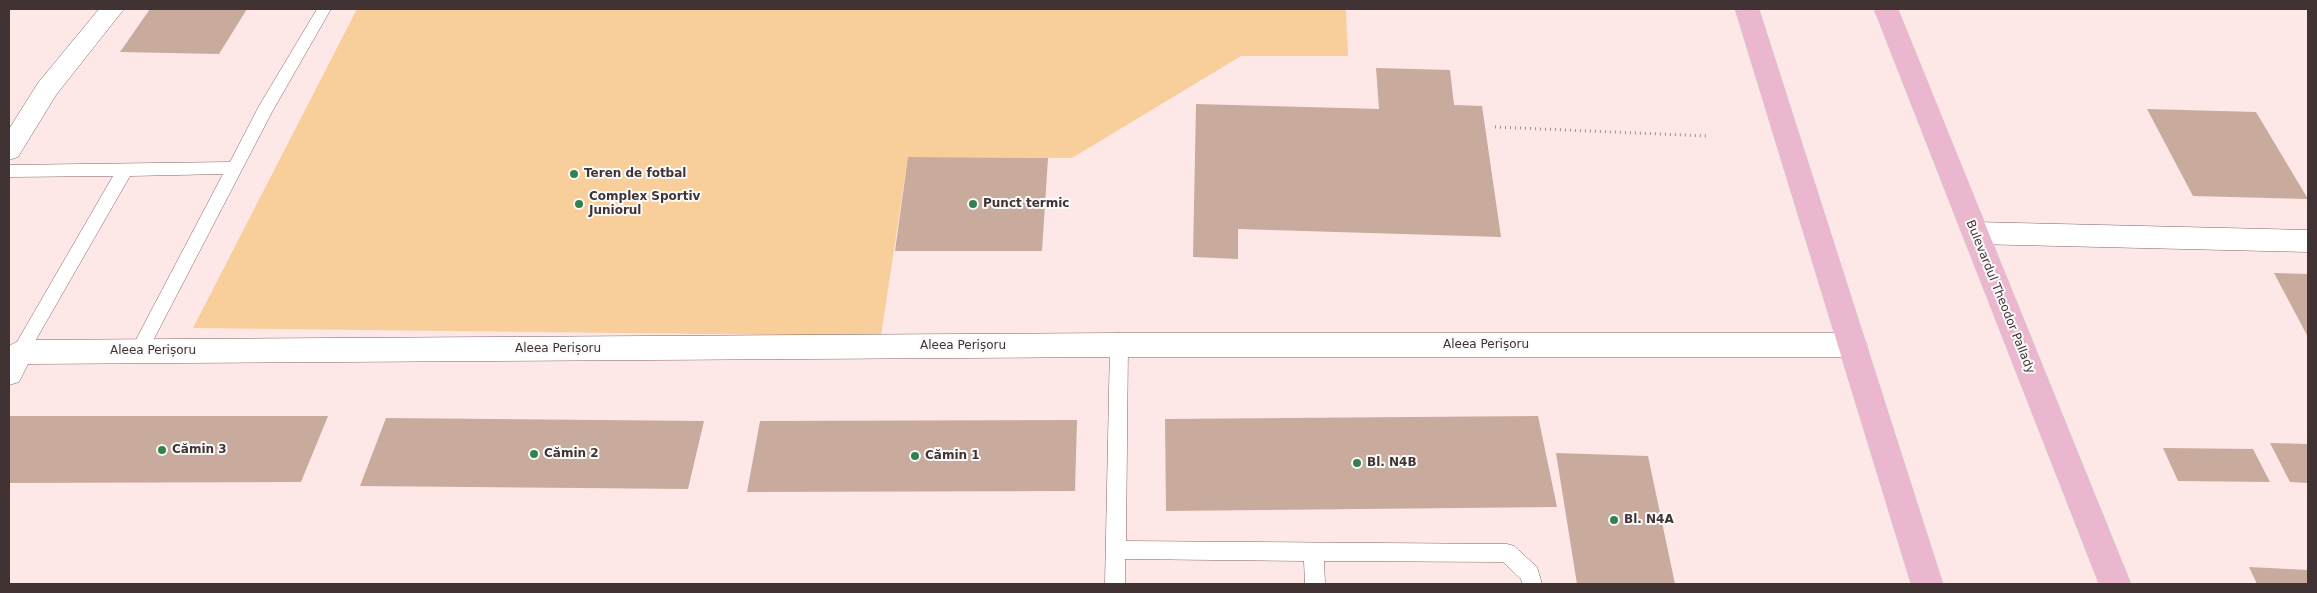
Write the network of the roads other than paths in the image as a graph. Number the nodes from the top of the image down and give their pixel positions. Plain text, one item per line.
1 (112, 9) edge
2 (324, 9) edge
3 (1747, 9) edge
4 (1886, 9) edge
5 (9, 150) edge
6 (235, 168) junction
7 (125, 170) junction
8 (9, 171) edge
9 (1975, 233) junction
10 (2308, 242) edge
11 (1119, 345) junction
12 (1853, 346) junction
13 (139, 351) junction
14 (15, 362) edge
15 (1115, 550) junction
16 (1313, 552) junction
17 (1115, 584) edge
18 (1315, 584) edge
19 (1532, 584) edge
20 (1927, 584) edge
21 (2116, 584) edge

1 - 5 street
2 - 6 lane
3 - 12 main road
4 - 9 main road, Bulevardul Theodor Pallady
6 - 7 lane
6 - 13 lane
7 - 8 lane
7 - 14 lane
9 - 10 street
9 - 21 main road, Bulevardul Theodor Pallady
11 - 12 street, Aleea Perișoru
11 - 13 street, Aleea Perișoru
11 - 15 lane
12 - 20 main road
13 - 14 street, Aleea Perișoru
15 - 16 lane
15 - 17 lane
16 - 18 lane
16 - 19 lane

